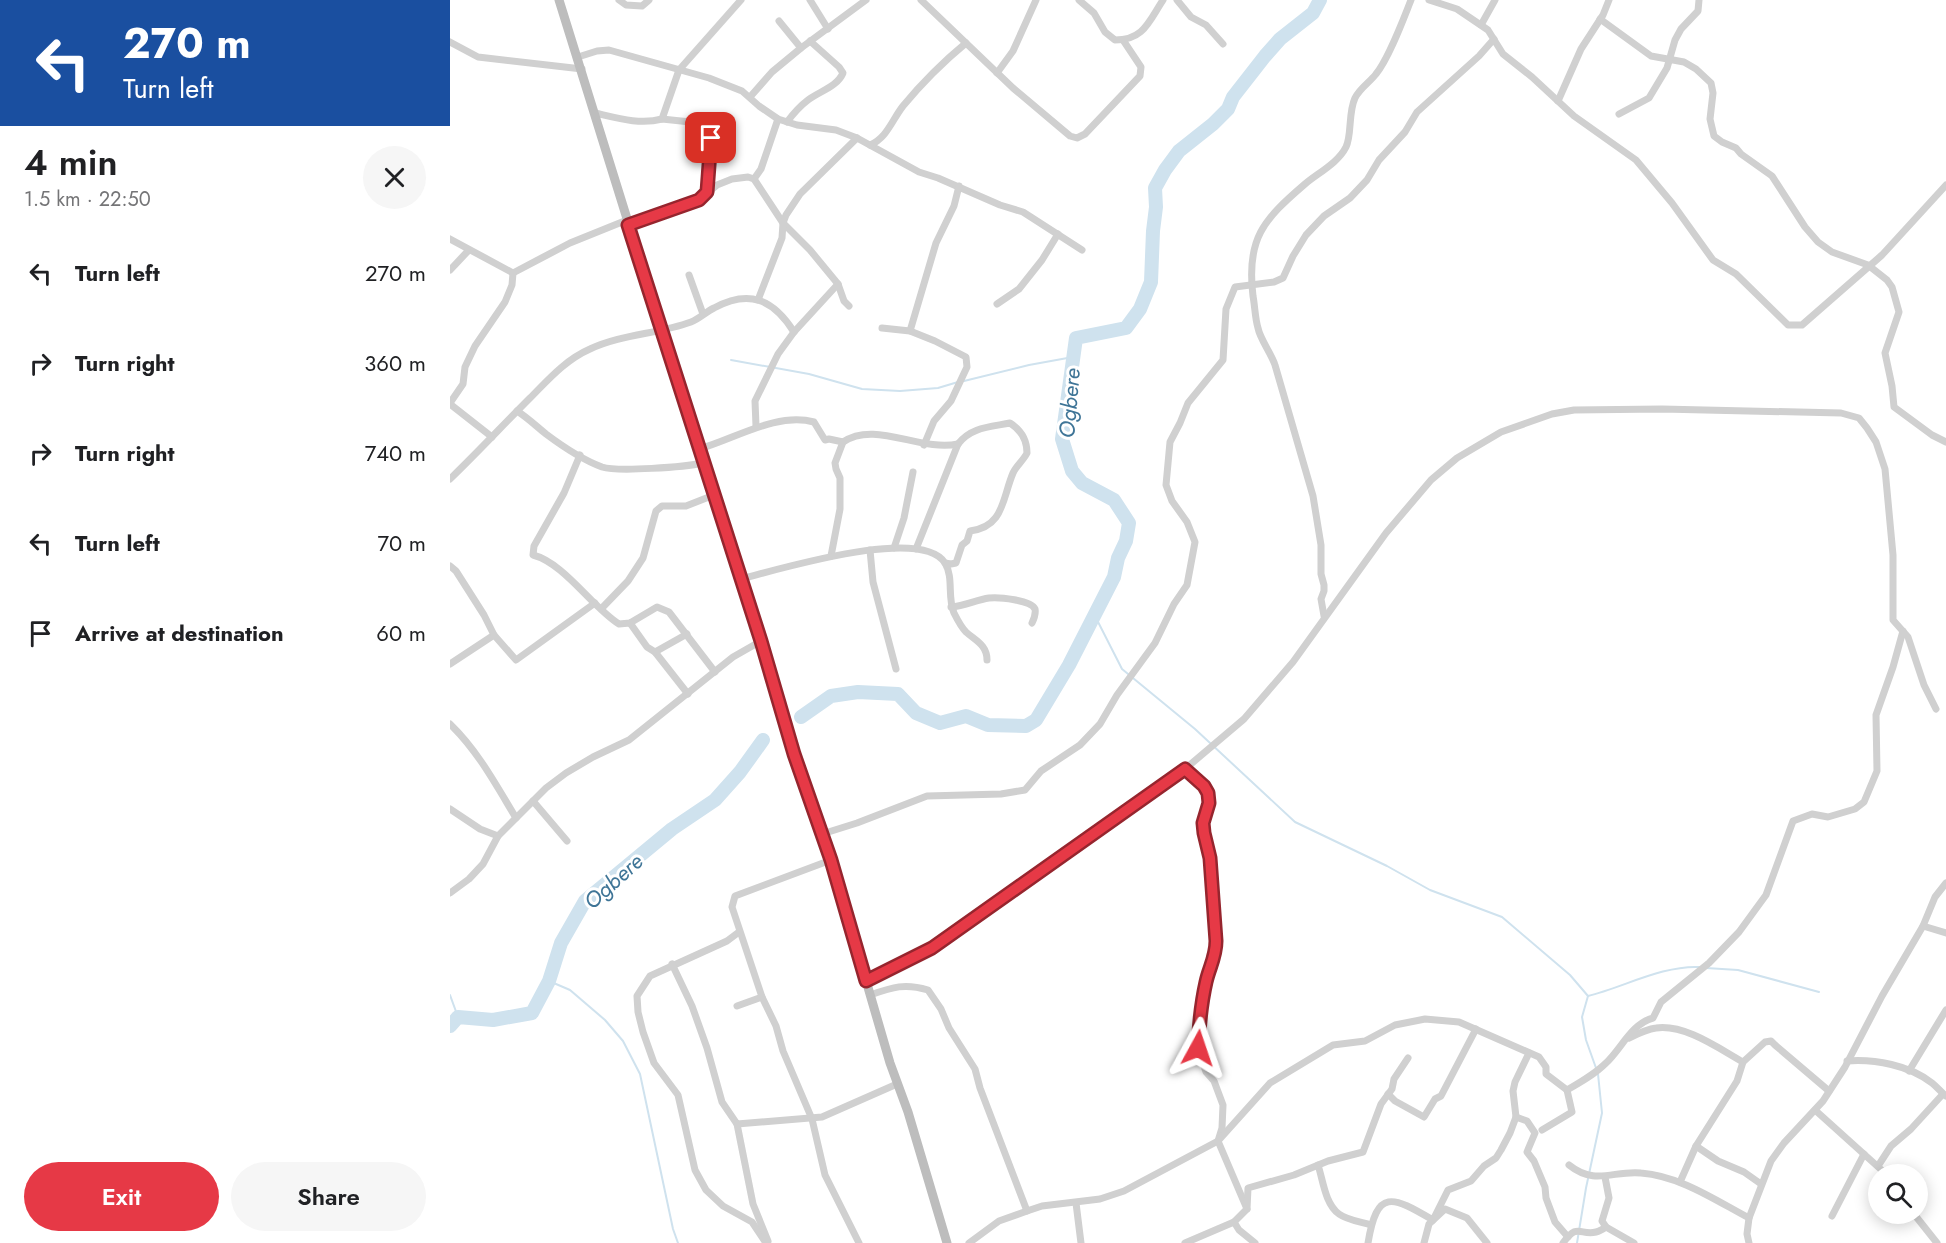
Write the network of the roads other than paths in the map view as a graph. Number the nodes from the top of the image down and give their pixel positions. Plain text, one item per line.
1 (560, 0) edge
2 (619, 0) edge
3 (649, 0) edge
4 (741, 0) edge
5 (810, 0) edge
6 (866, 0) edge
7 (921, 0) edge
8 (1036, 0) edge
9 (1078, 0) edge
10 (1163, 0) edge
11 (1177, 0) edge
12 (1411, 0) edge
13 (1429, 0) edge
14 (1495, 0) edge
15 (1609, 0) edge
16 (1699, 0) edge
17 (1600, 19) junction
18 (779, 21) dead end
19 (1481, 25) junction
20 (828, 29) junction
21 (1494, 39) junction
22 (1123, 40) junction
23 (810, 41) junction
24 (450, 42) edge
25 (966, 43) junction
26 (1223, 44) dead end
27 (801, 48) junction
28 (578, 57) junction
29 (1670, 59) junction
30 (582, 69) junction
31 (679, 70) junction
32 (997, 73) junction
33 (750, 98) junction
34 (1558, 101) junction
35 (595, 113) junction
36 (1619, 114) dead end
37 (662, 119) junction
38 (778, 119) junction
39 (787, 122) junction
40 (857, 138) junction
41 (870, 145) junction
42 (754, 179) junction
43 (1946, 185) edge
44 (959, 186) junction
45 (707, 192) junction
46 (628, 223) junction
47 (783, 223) junction
48 (1058, 234) junction
49 (450, 240) edge
50 (1082, 250) dead end
51 (468, 251) junction
52 (1868, 265) junction
53 (450, 270) edge
54 (513, 273) junction
55 (689, 275) dead end
56 (838, 284) junction
57 (1252, 286) junction
58 (758, 300) junction
59 (997, 304) dead end
60 (849, 306) dead end
61 (703, 314) junction
62 (882, 328) dead end
63 (662, 330) junction
64 (910, 331) junction
65 (794, 332) junction
66 (450, 404) edge
67 (517, 411) junction
68 (756, 426) junction
69 (492, 437) junction
70 (843, 442) junction
71 (1946, 442) edge
72 (958, 444) junction
73 (924, 445) junction
74 (699, 449) junction
75 (580, 455) junction
76 (703, 463) junction
77 (913, 472) dead end
78 (450, 479) edge
79 (714, 495) junction
80 (894, 548) junction
81 (916, 549) junction
82 (870, 550) junction
83 (831, 556) junction
84 (945, 563) junction
85 (450, 566) edge
86 (740, 579) junction
87 (599, 605) junction
88 (951, 607) junction
89 (1324, 616) junction
90 (1032, 623) dead end
91 (630, 624) junction
92 (1903, 631) junction
93 (687, 634) junction
94 (494, 635) junction
95 (761, 641) junction
96 (655, 652) junction
97 (987, 660) dead end
98 (450, 664) edge
99 (896, 669) dead end
100 (715, 672) junction
101 (688, 694) junction
102 (1936, 709) dead end
103 (450, 724) edge
104 (1185, 769) junction
105 (533, 801) junction
106 (450, 809) edge
107 (516, 818) junction
108 (822, 834) junction
109 (498, 836) junction
110 (567, 841) dead end
111 (831, 860) junction
112 (1946, 883) edge
113 (450, 893) edge
114 (1923, 926) junction
115 (739, 932) junction
116 (1946, 933) edge
117 (672, 964) junction
118 (866, 981) junction
119 (870, 995) junction
120 (762, 998) junction
121 (737, 1006) dead end
122 (1946, 1010) edge
123 (1476, 1029) junction
124 (1626, 1039) junction
125 (1529, 1053) junction
126 (1408, 1058) dead end
127 (1847, 1061) junction
128 (1743, 1062) junction
129 (1909, 1071) junction
130 (897, 1084) junction
131 (1567, 1090) junction
132 (1829, 1091) junction
133 (1388, 1094) junction
134 (1944, 1095) edge
135 (1815, 1110) junction
136 (1516, 1116) junction
137 (812, 1119) junction
138 (737, 1124) junction
139 (1542, 1130) dead end
140 (1218, 1141) junction
141 (1696, 1146) junction
142 (1864, 1154) junction
143 (1876, 1164) edge
144 (1879, 1164) edge
145 (1318, 1165) junction
146 (1569, 1165) dead end
147 (1605, 1177) junction
148 (1680, 1182) junction
149 (1761, 1184) junction
150 (1076, 1203) junction
151 (1247, 1209) junction
152 (1027, 1211) junction
153 (1832, 1216) dead end
154 (1749, 1218) junction
155 (1433, 1220) junction
156 (1234, 1222) junction
157 (1922, 1224) edge
158 (1371, 1225) junction
159 (1606, 1227) junction
160 (1946, 1238) edge
161 (1566, 1240) edge
162 (767, 1243) edge
163 (859, 1243) edge
164 (946, 1243) edge
165 (969, 1243) edge
166 (1081, 1243) edge
167 (1185, 1243) edge
168 (1255, 1243) edge
169 (1368, 1243) edge
170 (1424, 1243) edge
171 (1487, 1243) edge
172 (1634, 1243) edge
173 (1749, 1243) edge
174 (1938, 1243) edge

1 - 28 main road
2 - 3 street
4 - 31 street
5 - 20 street
6 - 20 street
7 - 25 street
8 - 32 street
9 - 22 street
10 - 22 street
11 - 26 street
12 - 57 street
13 - 19 street
14 - 19 street
15 - 17 street
16 - 29 street
17 - 29 street
17 - 34 street
18 - 27 street
19 - 21 street
20 - 23 street
21 - 34 street
21 - 57 street
22 - 32 street
23 - 27 street
23 - 39 street
24 - 30 street
25 - 32 street
25 - 41 street
27 - 33 street
28 - 30 main road
28 - 31 street
29 - 36 street
29 - 52 street
30 - 35 main road
31 - 33 street
31 - 37 street
33 - 38 street
34 - 52 street
35 - 37 street
35 - 46 main road
37 - 45 street
38 - 39 street
38 - 42 street
39 - 40 street
40 - 41 street
40 - 47 street
41 - 44 street
42 - 45 street
42 - 47 street
43 - 52 street
44 - 48 street
44 - 64 street
45 - 46 street
46 - 54 street
46 - 63 main road
47 - 56 street
47 - 58 street
48 - 50 street
48 - 59 street
49 - 51 street
51 - 53 street
51 - 54 street
52 - 71 street
54 - 66 street
55 - 61 street
56 - 60 street
56 - 65 street
57 - 89 street
57 - 108 street
58 - 61 street
58 - 65 street
61 - 63 street
62 - 64 street
63 - 67 street
63 - 74 main road
64 - 73 street
65 - 68 street
66 - 69 street
67 - 69 street
67 - 75 street
68 - 70 street
68 - 74 street
69 - 78 street
70 - 73 street
70 - 83 street
72 - 73 street
72 - 81 street
72 - 84 street
74 - 76 main road
75 - 76 street
75 - 87 street
76 - 79 main road
77 - 80 street
79 - 86 main road
79 - 87 street
80 - 81 street
80 - 82 street
81 - 84 street
82 - 83 street
82 - 99 street
83 - 86 street
84 - 88 street
85 - 94 street
86 - 95 main road
87 - 91 street
87 - 94 street
88 - 90 street
88 - 97 street
89 - 92 street
89 - 104 street
91 - 93 street
91 - 96 street
92 - 102 street
92 - 124 street
93 - 96 street
93 - 100 street
94 - 98 street
95 - 100 street
95 - 108 main road
96 - 101 street
100 - 101 street
101 - 105 street
103 - 107 street
104 - 118 street
104 - 140 street
105 - 107 street
105 - 110 street
106 - 109 street
107 - 109 street
108 - 111 main road
109 - 113 street
111 - 115 street
111 - 118 main road
112 - 114 street
114 - 116 street
114 - 127 street
115 - 117 street
115 - 120 street
117 - 138 street
117 - 162 street
118 - 119 main road
119 - 130 main road
119 - 152 street
120 - 121 street
120 - 137 street
122 - 129 street
123 - 125 street
123 - 133 street
123 - 140 street
124 - 128 street
124 - 131 street
125 - 131 street
125 - 136 street
126 - 133 street
127 - 129 street
127 - 132 street
128 - 132 street
128 - 141 street
129 - 134 street
130 - 137 street
130 - 164 main road
131 - 139 street
132 - 135 street
133 - 145 street
134 - 144 street
135 - 142 street
135 - 149 street
136 - 155 street
136 - 161 street
137 - 138 street
137 - 163 street
138 - 162 street
140 - 150 street
140 - 151 street
141 - 148 street
141 - 149 street
142 - 143 street
142 - 153 street
145 - 151 street
145 - 158 street
146 - 147 street
147 - 148 street
147 - 159 street
148 - 154 street
149 - 154 street
150 - 152 street
150 - 166 street
151 - 156 street
152 - 165 street
154 - 173 street
155 - 158 street
155 - 170 street
155 - 171 street
156 - 167 street
156 - 168 street
157 - 174 street
158 - 169 street
159 - 161 street
159 - 172 street
160 - 174 street

